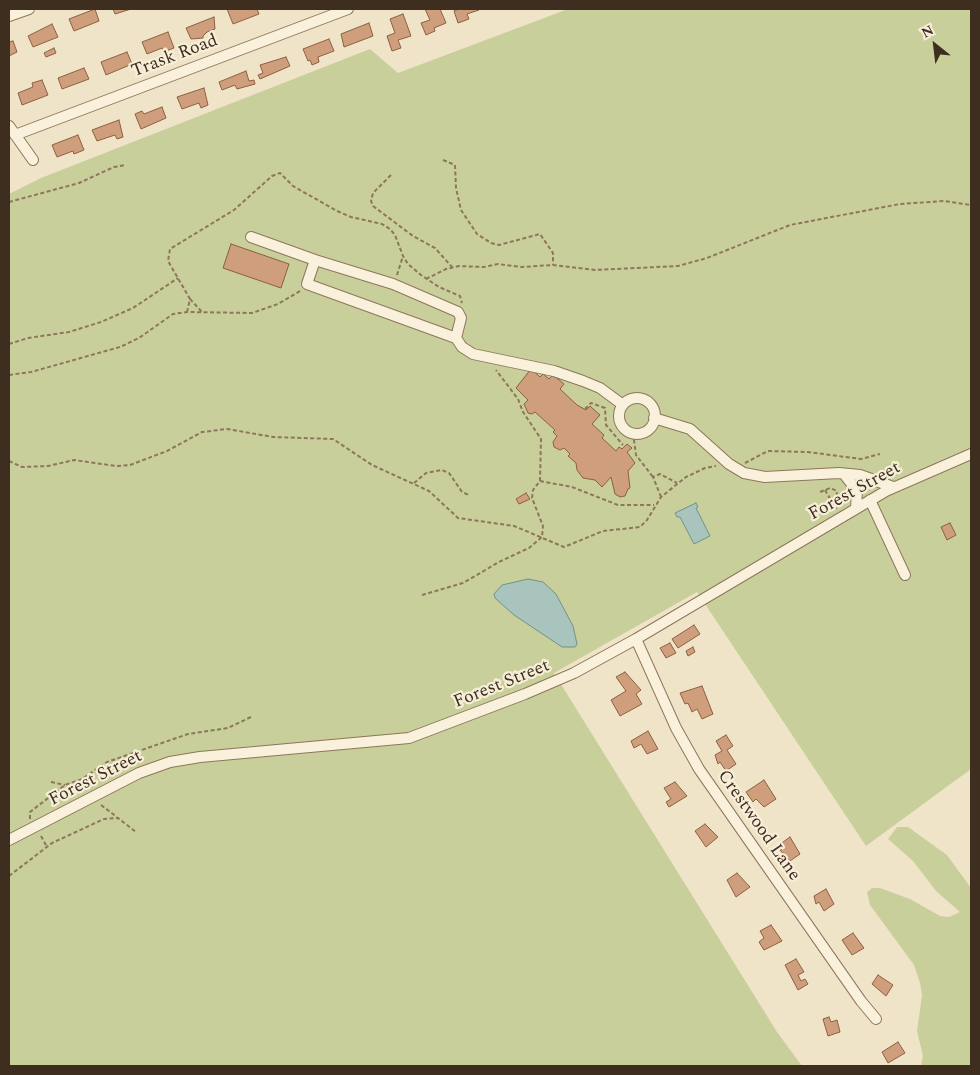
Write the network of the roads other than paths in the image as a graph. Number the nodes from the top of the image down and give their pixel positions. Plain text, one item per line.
1 (28, 9) edge
2 (348, 9) edge
3 (9, 16) edge
4 (12, 131) edge
5 (33, 160) dead end
6 (251, 237) dead end
7 (315, 260) junction
8 (456, 338) junction
9 (623, 405) junction
10 (654, 418) junction
11 (971, 454) edge
12 (844, 474) junction
13 (893, 487) junction
14 (870, 500) junction
15 (856, 508) junction
16 (905, 575) dead end
17 (636, 639) junction
18 (9, 840) edge
19 (876, 1019) dead end

1 - 3 street
2 - 4 street, Trask Road
4 - 5 street
6 - 7 street
7 - 8 street
7 - 8 street
8 - 9 street
9 - 10 street
9 - 10 street
10 - 12 street
11 - 13 street, Forest Street
12 - 13 street
12 - 15 street
13 - 14 street, Forest Street
14 - 15 street, Forest Street
14 - 16 street
15 - 17 street, Forest Street
17 - 18 street, Forest Street
17 - 19 street, Crestwood Lane

